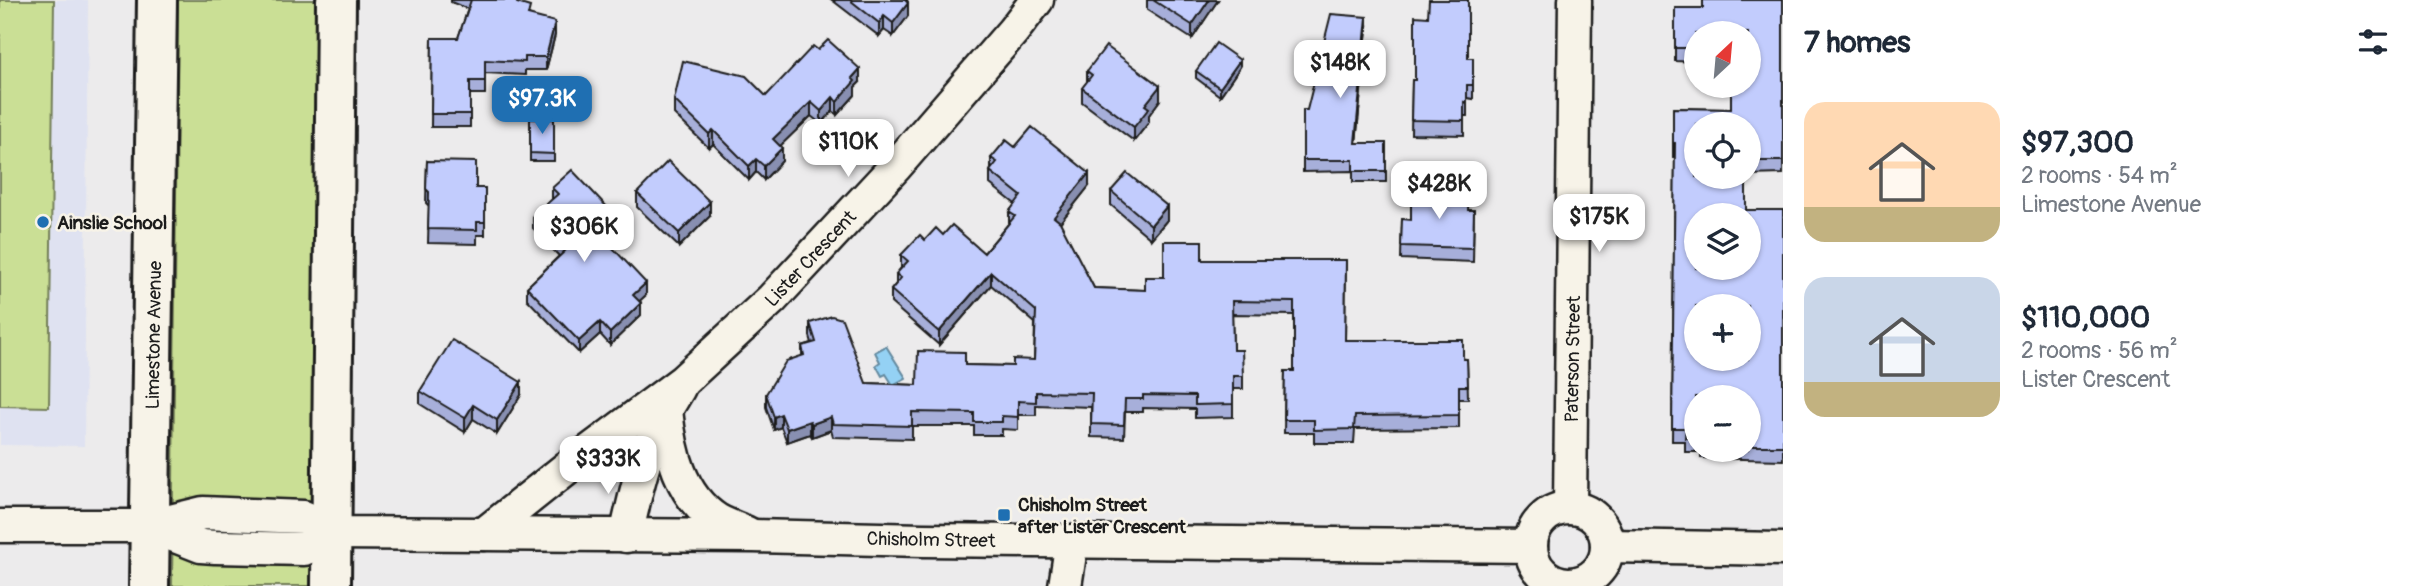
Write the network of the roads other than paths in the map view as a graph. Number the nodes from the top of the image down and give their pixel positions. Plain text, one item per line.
1 (157, 0) edge
2 (336, 0) edge
3 (1037, 0) edge
4 (1575, 0) edge
5 (683, 381) junction
6 (666, 409) junction
7 (1570, 508) junction
8 (0, 526) edge
9 (150, 526) junction
10 (331, 533) junction
11 (484, 534) junction
12 (626, 536) junction
13 (753, 536) junction
14 (1072, 541) junction
15 (1531, 546) junction
16 (1607, 546) junction
17 (1783, 549) edge
18 (1569, 585) edge
19 (149, 586) edge
20 (331, 586) edge
21 (1065, 586) edge

1 - 9 main road, Limestone Avenue
2 - 10 main road
3 - 5 street, Lister Crescent
4 - 7 street, Paterson Street
5 - 6 street, Lister Crescent
5 - 11 street, Lister Crescent
6 - 12 street, Lister Crescent
6 - 13 street
7 - 15 street
7 - 16 street
8 - 9 street
9 - 10 street, Chisholm Street
9 - 19 main road, Limestone Avenue
10 - 11 street, Chisholm Street
10 - 20 main road
11 - 12 street, Chisholm Street
12 - 13 street, Chisholm Street
13 - 14 street, Chisholm Street
14 - 15 street, Chisholm Street
14 - 21 street
15 - 18 street
16 - 17 street
16 - 18 street

